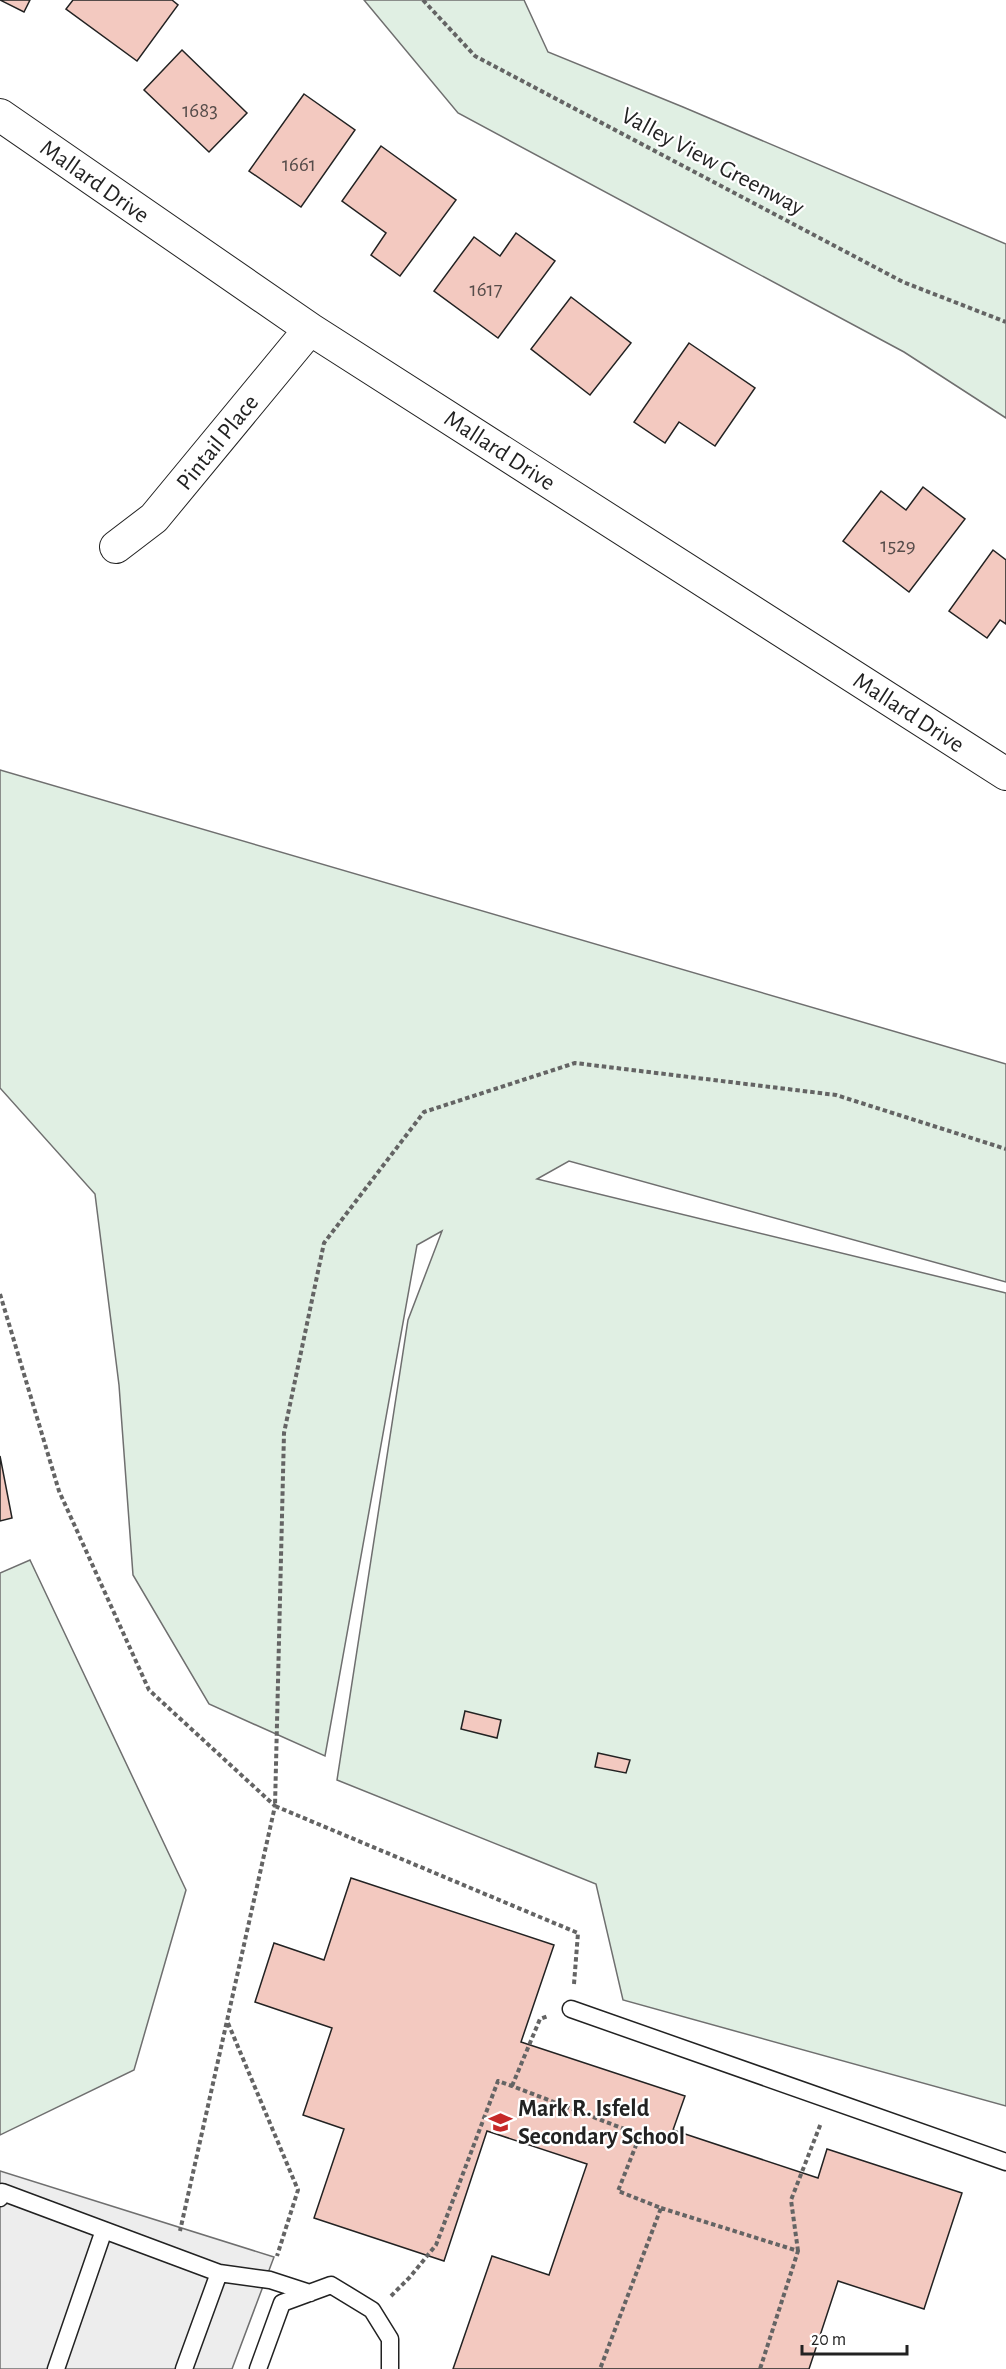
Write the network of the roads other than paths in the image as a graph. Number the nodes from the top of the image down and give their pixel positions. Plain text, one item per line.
1 (0, 115) edge
2 (310, 328) junction
3 (116, 548) dead end
4 (1006, 774) edge
5 (571, 2009) road end
6 (1006, 2162) edge
7 (0, 2198) edge
8 (104, 2230) junction
9 (219, 2273) junction
10 (310, 2293) junction
11 (56, 2369) edge
12 (184, 2369) edge
13 (258, 2369) edge
14 (390, 2369) edge

1 - 2 street, Mallard Drive
2 - 3 street, Pintail Place
2 - 4 street, Mallard Drive
5 - 6 lane
7 - 8 lane
8 - 9 lane
8 - 11 lane
9 - 10 lane
9 - 12 lane
10 - 13 lane
10 - 14 lane

